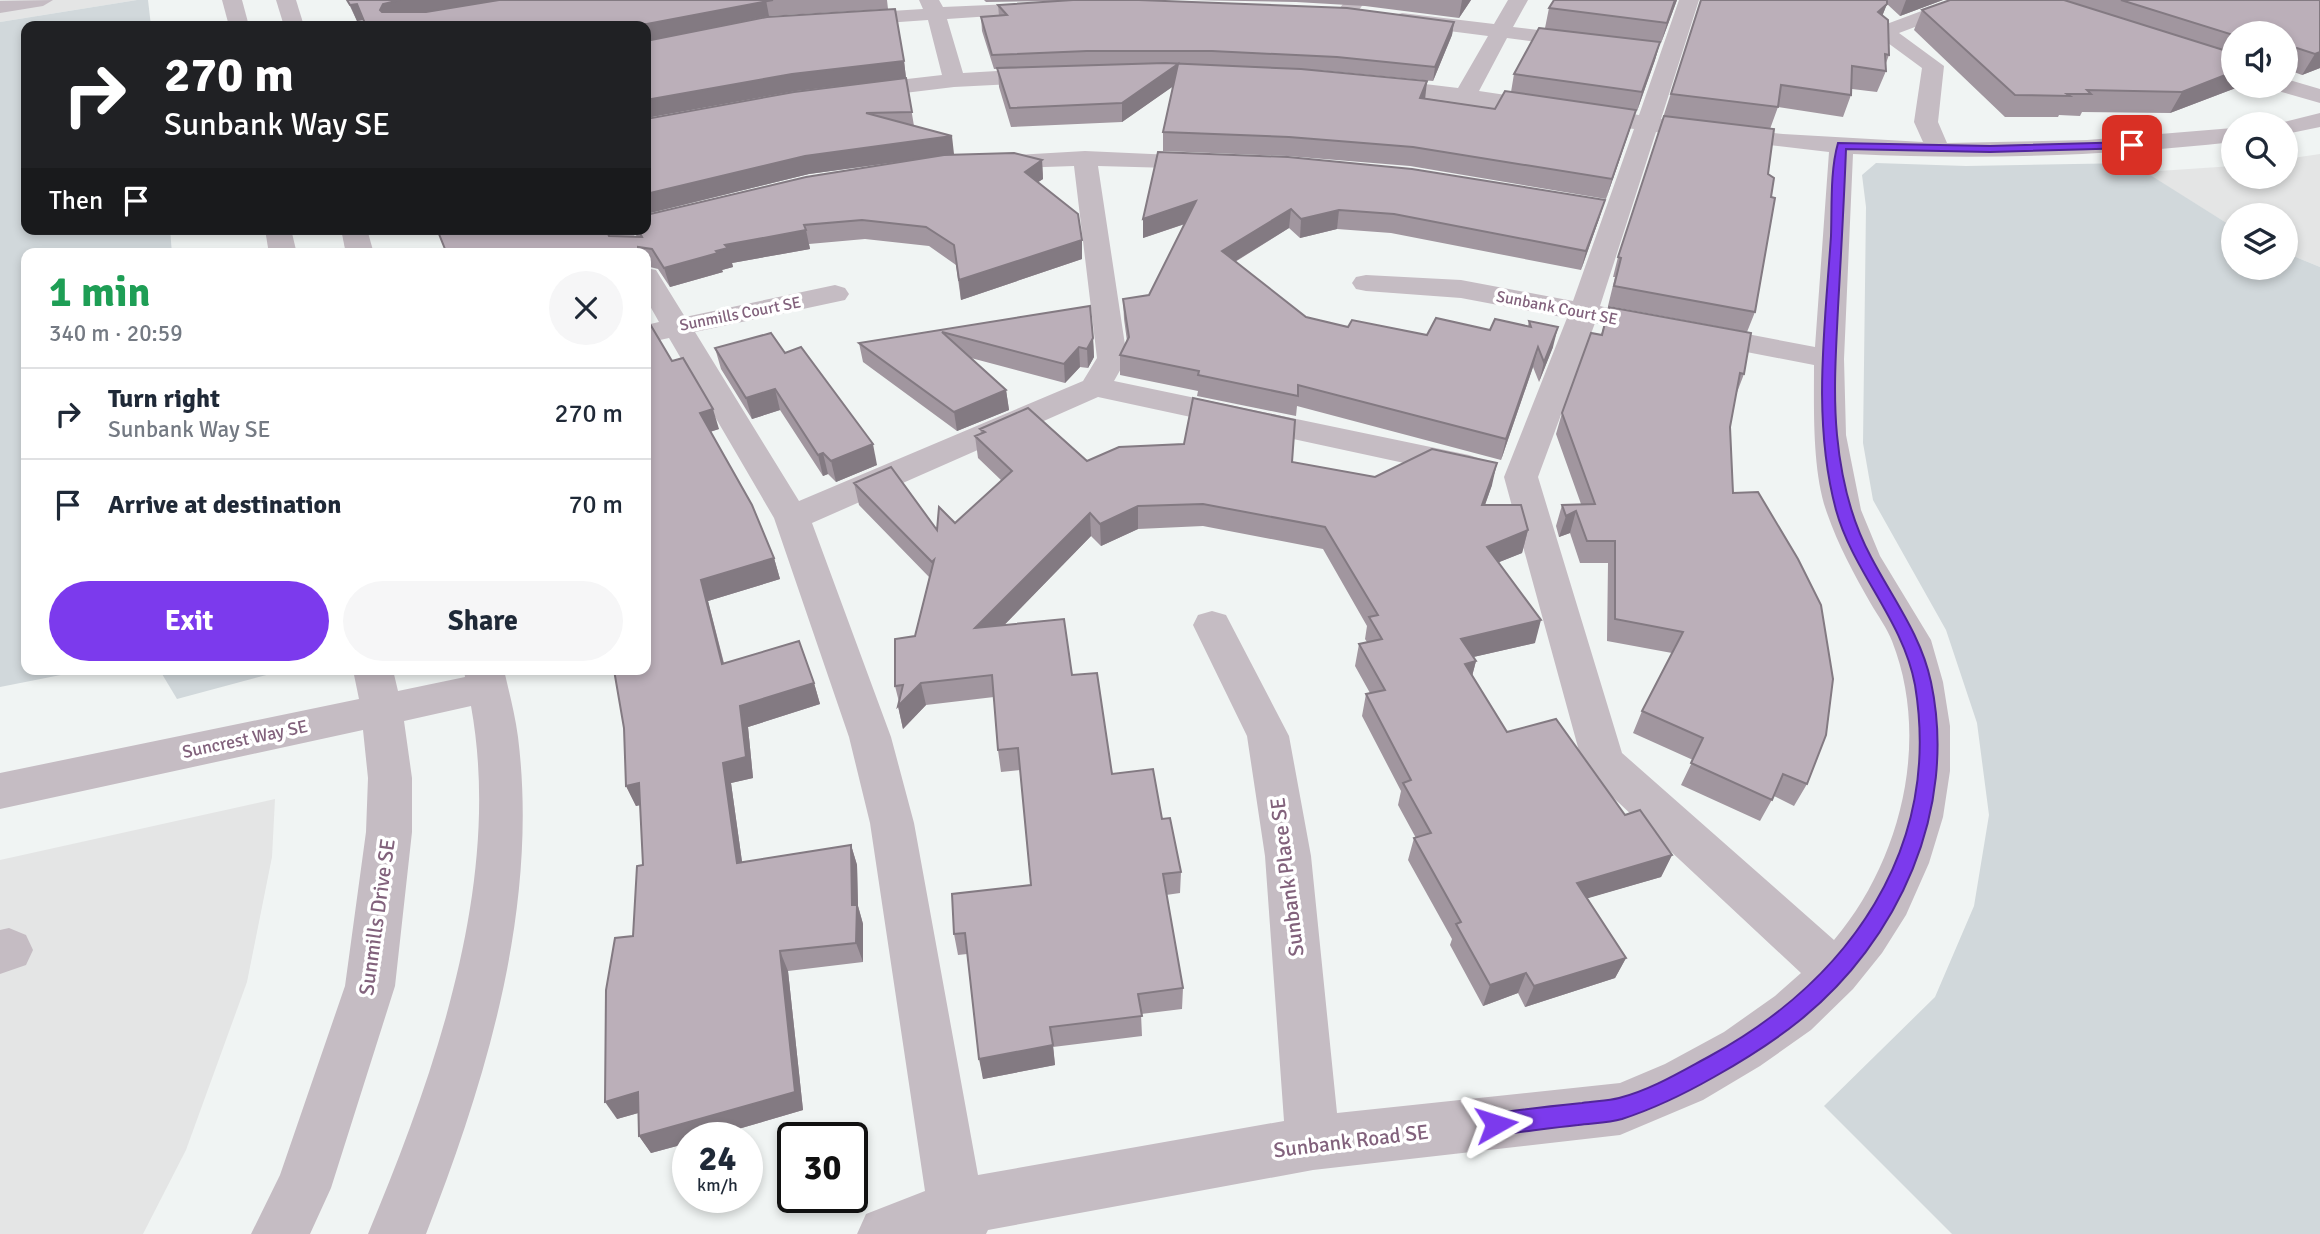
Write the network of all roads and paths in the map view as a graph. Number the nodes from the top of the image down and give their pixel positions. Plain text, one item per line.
1 (43, 0) edge
2 (232, 0) edge
3 (286, 0) edge
4 (1518, 0) edge
5 (1689, 0) edge
6 (1969, 0) edge
7 (1073, 4) edge
8 (0, 7) edge
9 (933, 7) edge
10 (1345, 8) edge
11 (238, 21) edge
12 (292, 21) edge
13 (822, 21) edge
14 (1501, 30) junction
15 (1604, 44) edge
16 (1072, 74) edge
17 (954, 80) junction
18 (1351, 82) edge
19 (2298, 90) edge
20 (835, 94) edge
21 (1466, 94) junction
22 (2320, 96) edge
23 (2320, 120) edge
24 (1646, 124) junction
25 (2298, 125) edge
26 (2221, 136) edge
27 (1841, 146) junction
28 (1938, 148) junction
29 (1085, 158) junction
30 (1233, 163) edge
31 (960, 164) edge
32 (1366, 283) dead end
33 (651, 294) edge
34 (835, 295) dead end
35 (1584, 312) junction
36 (1636, 321) edge
37 (1674, 329) edge
38 (661, 330) edge
39 (1829, 359) junction
40 (1095, 387) junction
41 (1521, 477) junction
42 (792, 518) junction
43 (1212, 625) dead end
44 (487, 679) edge
45 (378, 690) edge
46 (0, 791) edge
47 (1836, 973) junction
48 (1313, 1143) junction
49 (958, 1220) edge
50 (280, 1234) edge
51 (397, 1234) edge
52 (886, 1234) edge

1 - 8 street
2 - 11 street
3 - 12 street
4 - 14 street
5 - 24 street
6 - 28 street
7 - 9 street
9 - 13 street
9 - 17 street
10 - 14 street
14 - 15 street
14 - 21 street
16 - 17 street
17 - 20 street
18 - 21 street
19 - 22 street
21 - 24 street
23 - 25 street
24 - 27 street
24 - 35 street
26 - 28 street
27 - 28 street
27 - 39 street, Sunbank Road SE
29 - 30 street
29 - 31 street
29 - 40 street
32 - 35 street, Sunbank Court SE
33 - 38 street
34 - 38 street, Sunmills Court SE
35 - 36 street, Sunbank Court SE
35 - 41 street
37 - 39 street
38 - 42 street
39 - 47 street, Sunbank Road SE
40 - 41 street
40 - 42 street
41 - 47 street
42 - 49 street
43 - 48 street, Sunbank Place SE
44 - 45 street, Suncrest Way SE
44 - 51 street
45 - 46 street, Suncrest Way SE
45 - 50 street, Sunmills Drive SE
47 - 48 street, Sunbank Road SE
48 - 49 street, Sunbank Road SE
49 - 52 street, Sunbank Road SE

